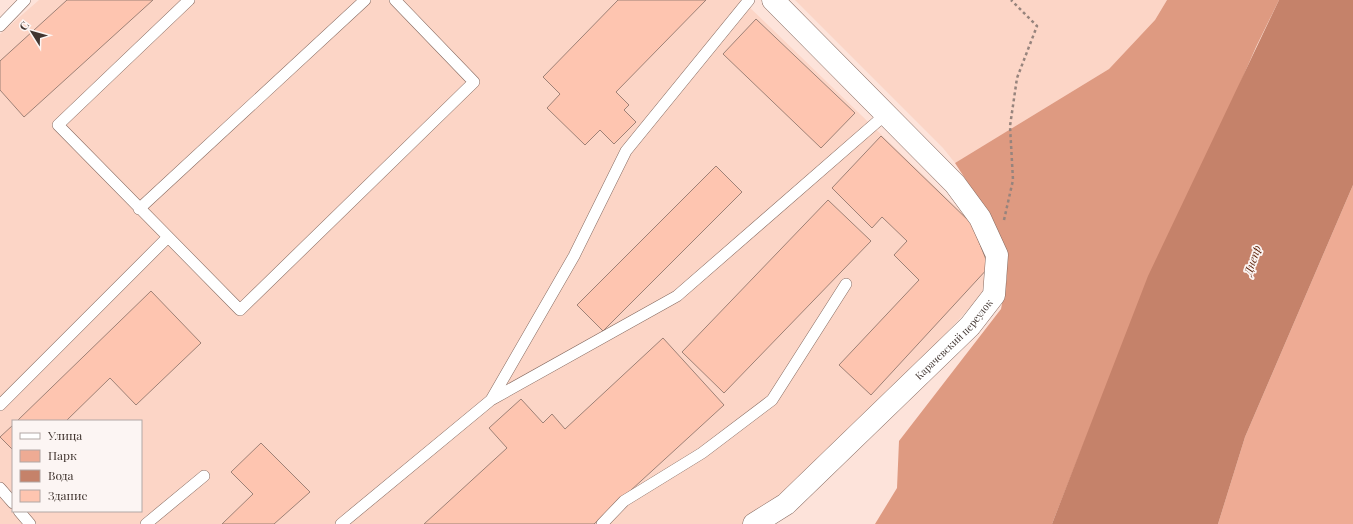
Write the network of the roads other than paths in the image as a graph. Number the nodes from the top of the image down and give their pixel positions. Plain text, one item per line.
1 (25, 0) edge
2 (189, 0) edge
3 (365, 0) edge
4 (394, 0) edge
5 (749, 0) edge
6 (773, 0) edge
7 (0, 26) edge
8 (886, 114) junction
9 (139, 209) junction
10 (167, 238) junction
11 (846, 284) dead end
12 (491, 400) junction
13 (0, 405) edge
14 (204, 476) dead end
15 (0, 488) edge
16 (12, 502) edge
17 (20, 512) edge
18 (30, 524) edge
19 (146, 524) edge
20 (341, 524) edge
21 (602, 524) edge
22 (754, 524) edge

1 - 7 lane
2 - 9 lane
3 - 9 lane
4 - 10 lane
5 - 12 lane
6 - 8 street, Карачевский переулок
8 - 12 lane
8 - 22 street, Карачевский переулок
9 - 10 lane
10 - 13 lane
11 - 21 lane
12 - 20 lane
14 - 19 lane
15 - 16 lane
17 - 18 lane

